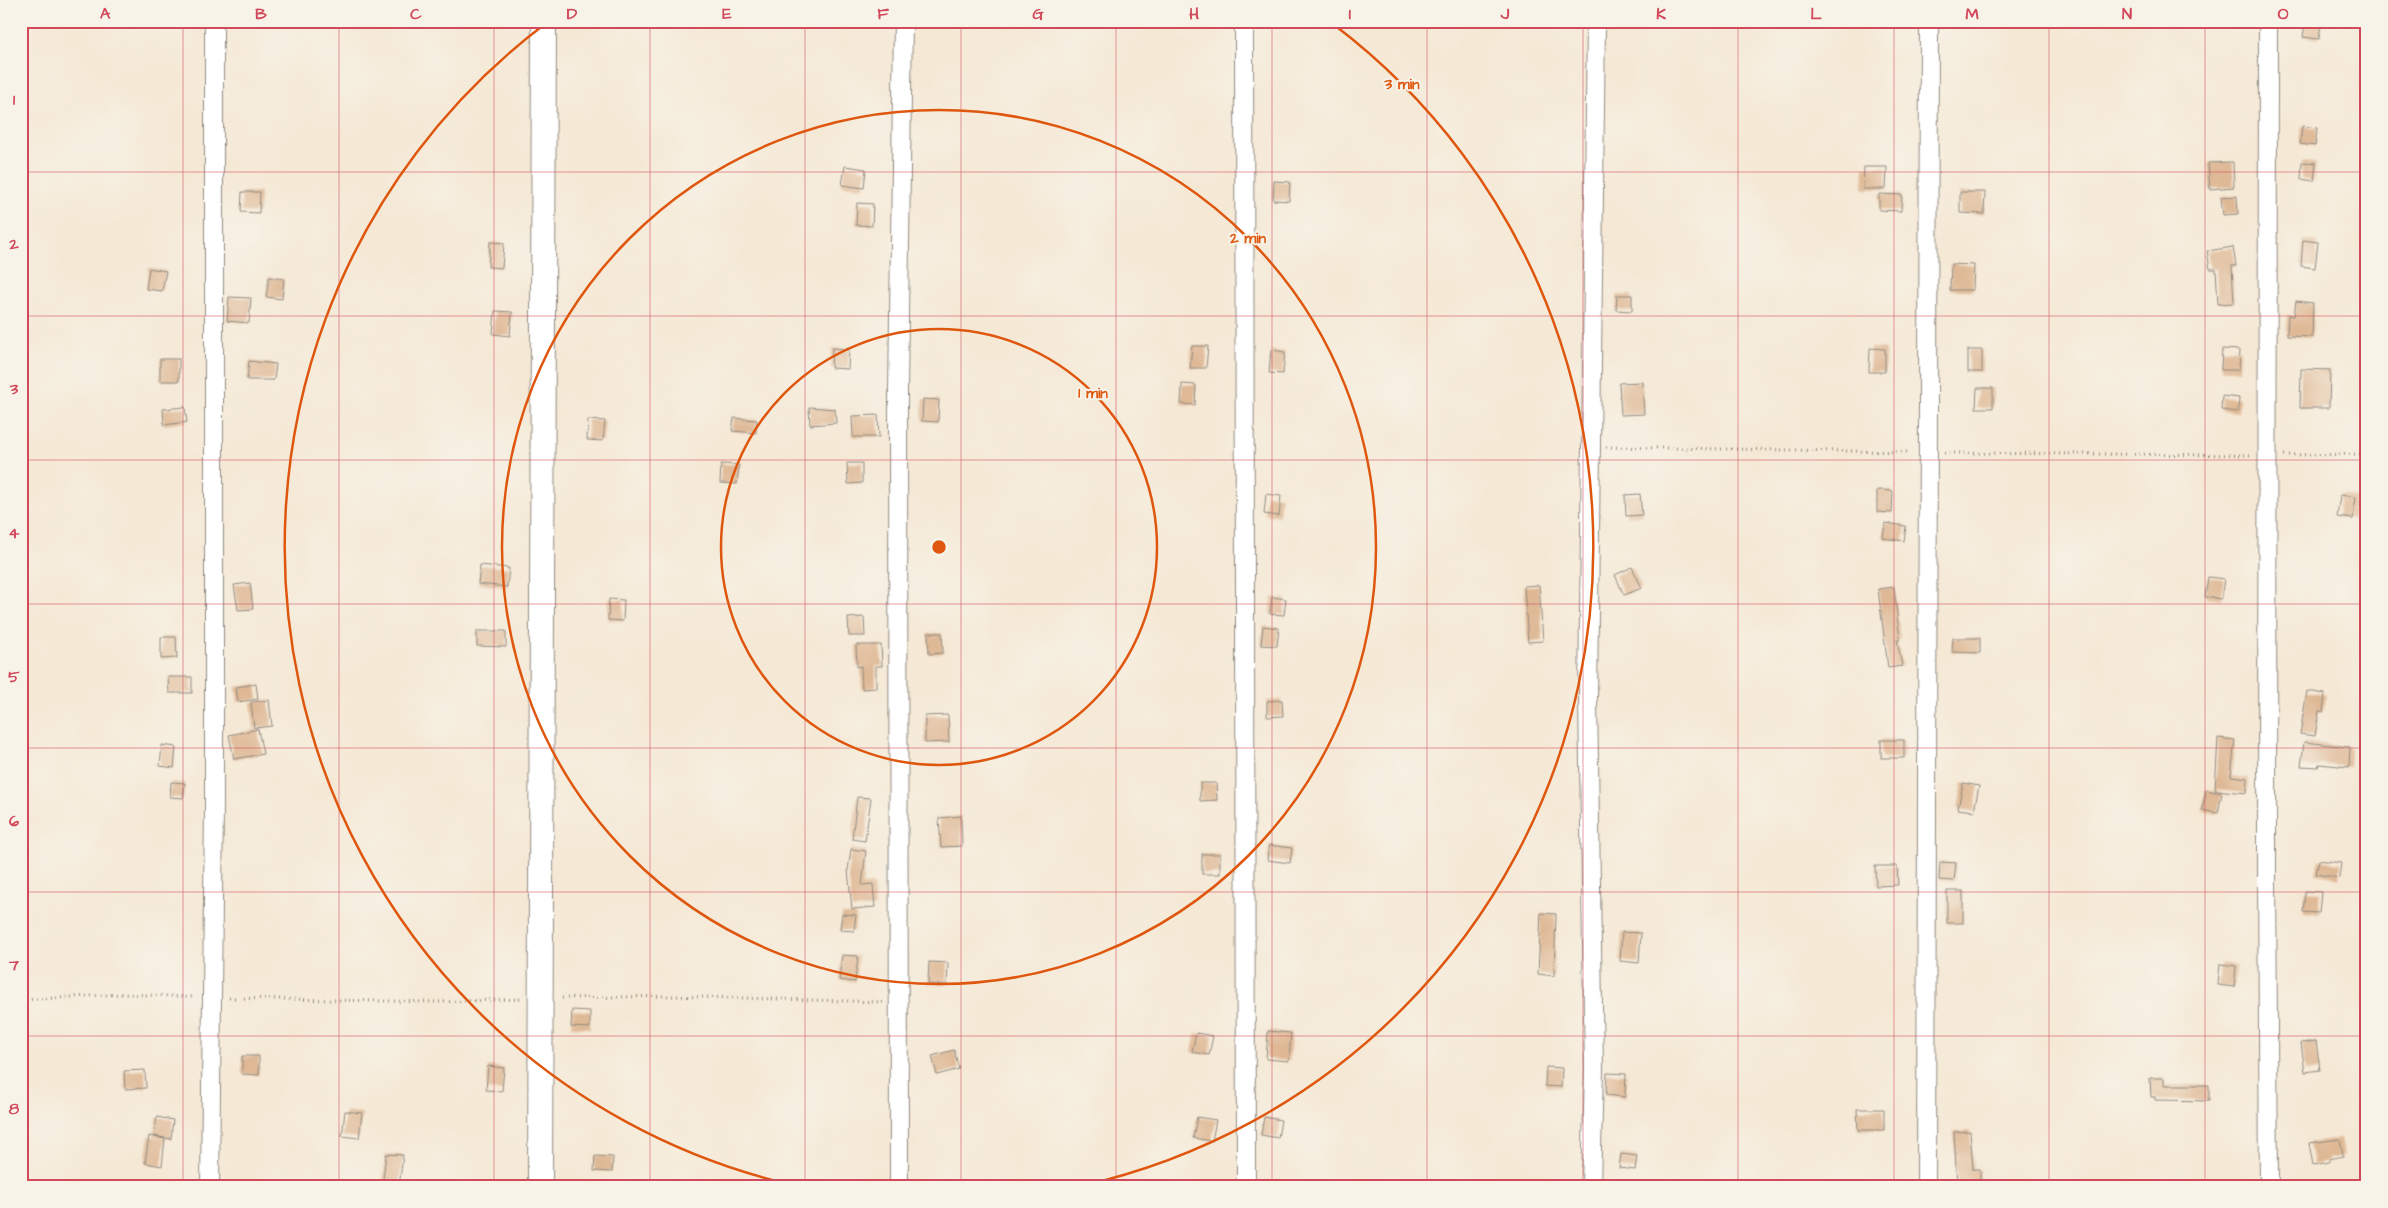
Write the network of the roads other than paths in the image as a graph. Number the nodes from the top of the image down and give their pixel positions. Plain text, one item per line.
1 (214, 21) edge
2 (544, 21) edge
3 (903, 21) edge
4 (1244, 21) edge
5 (1596, 21) edge
6 (1929, 21) edge
7 (2268, 21) edge
8 (210, 1187) edge
9 (540, 1187) edge
10 (900, 1187) edge
11 (1246, 1187) edge
12 (1591, 1187) edge
13 (1926, 1187) edge
14 (2269, 1187) edge

1 - 8 street
2 - 9 street
3 - 10 street
4 - 11 street
5 - 12 street
6 - 13 street
7 - 14 street

